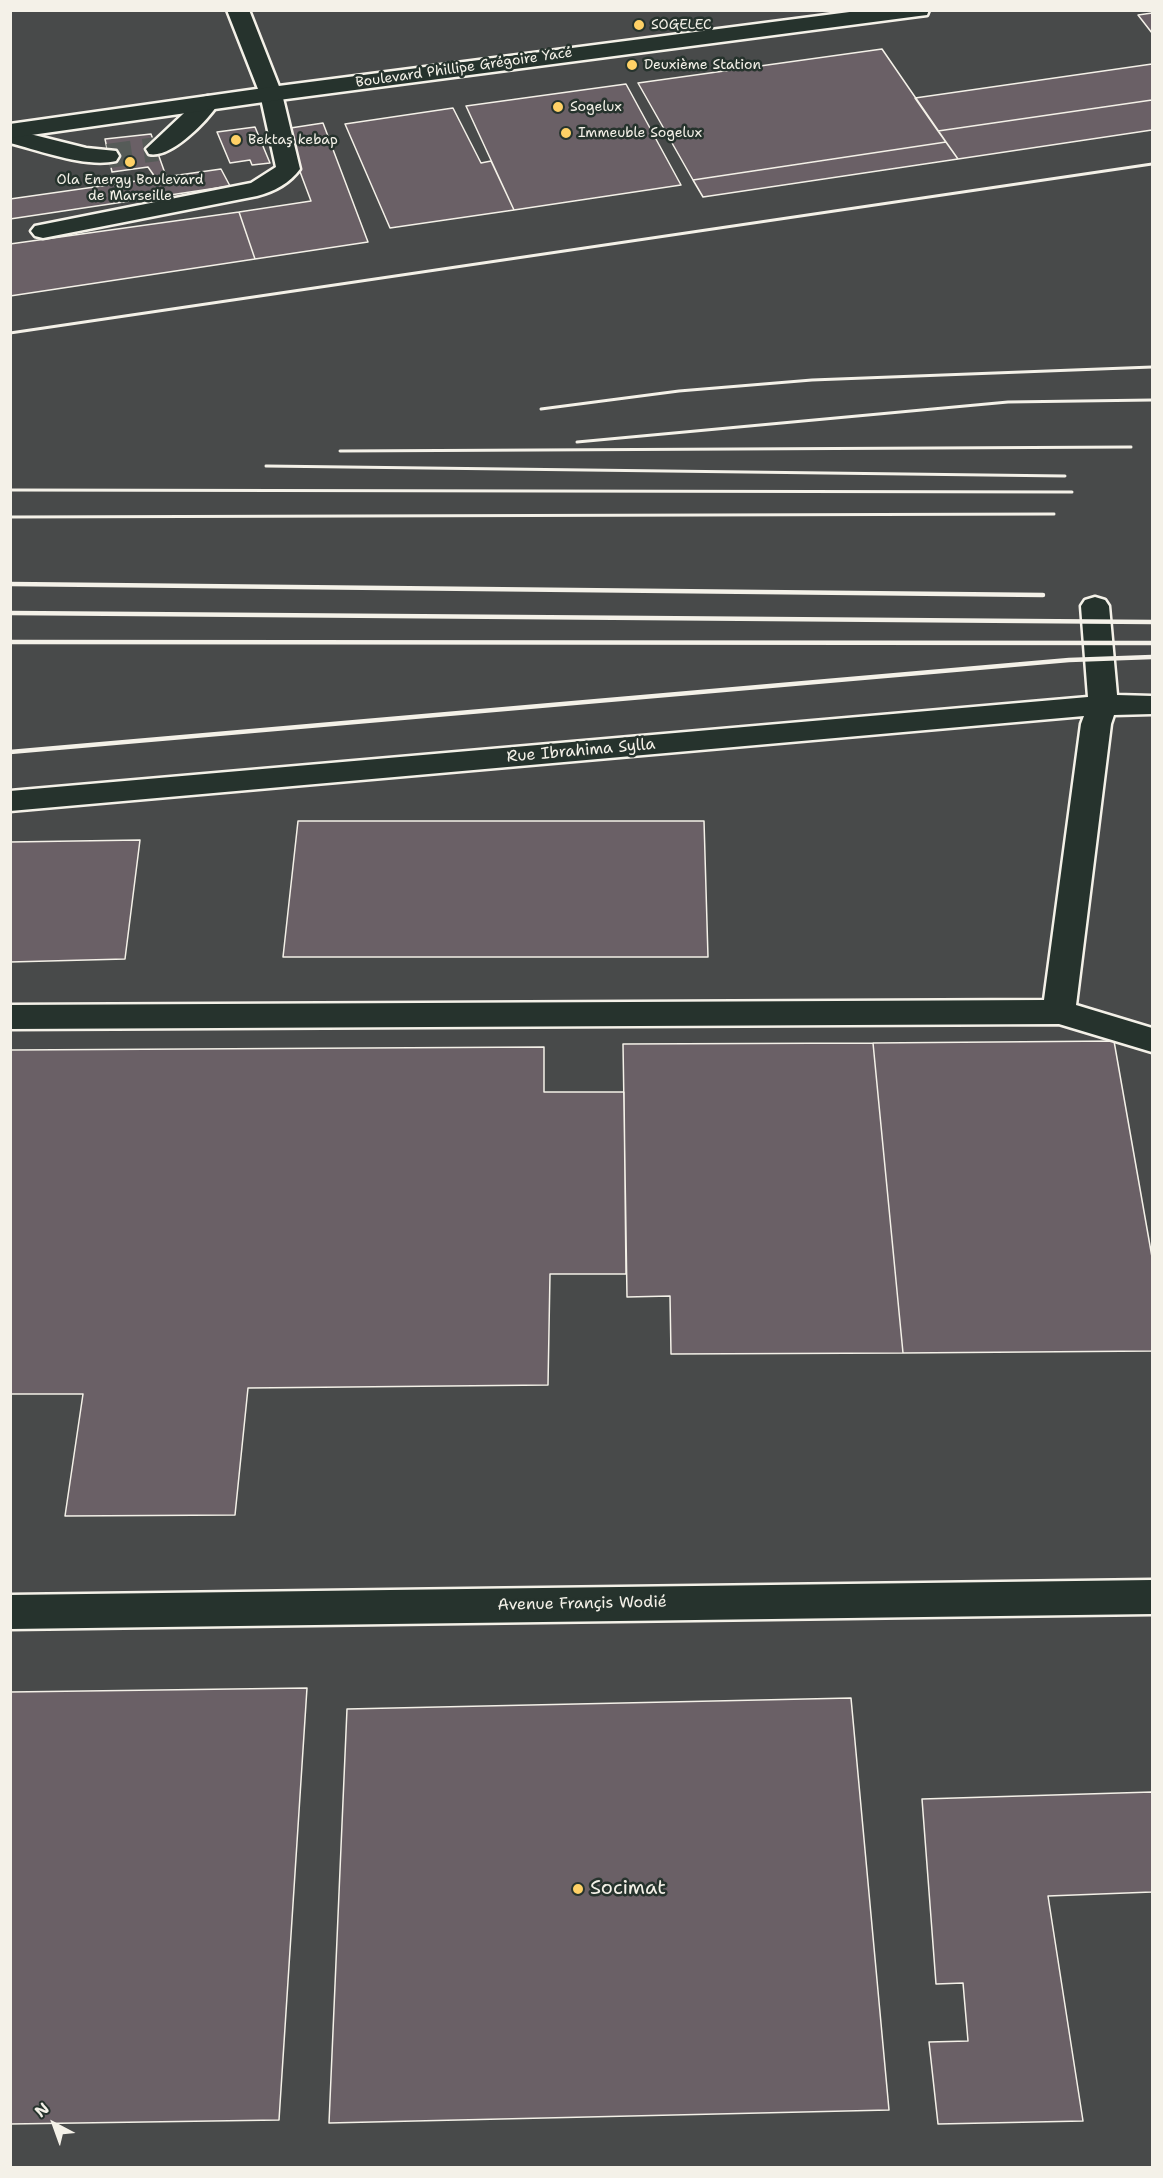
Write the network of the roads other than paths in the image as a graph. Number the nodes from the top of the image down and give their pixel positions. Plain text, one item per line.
1 (238, 10) edge
2 (919, 10) edge
3 (271, 94) junction
4 (208, 103) junction
5 (10, 131) edge
6 (10, 136) edge
7 (157, 149) tunnel mouth
8 (108, 156) tunnel mouth
9 (43, 231) dead end
10 (1095, 606) dead end
11 (1102, 705) junction
12 (1152, 705) edge
13 (10, 801) edge
14 (1059, 1012) junction
15 (10, 1017) edge
16 (1152, 1040) edge
17 (1152, 1597) edge
18 (10, 1612) edge

1 - 3 main road
2 - 3 main road, Boulevard Phillipe Grégoire Yacé
3 - 4 main road, Boulevard Phillipe Grégoire Yacé
3 - 9 main road
4 - 5 main road, Boulevard Phillipe Grégoire Yacé
4 - 7 main road
6 - 8 main road
10 - 11 main road
11 - 12 main road, Rue Ibrahima Sylla
11 - 13 main road, Rue Ibrahima Sylla
11 - 14 main road
14 - 15 main road
14 - 16 main road
17 - 18 main road, Avenue Françis Wodié

